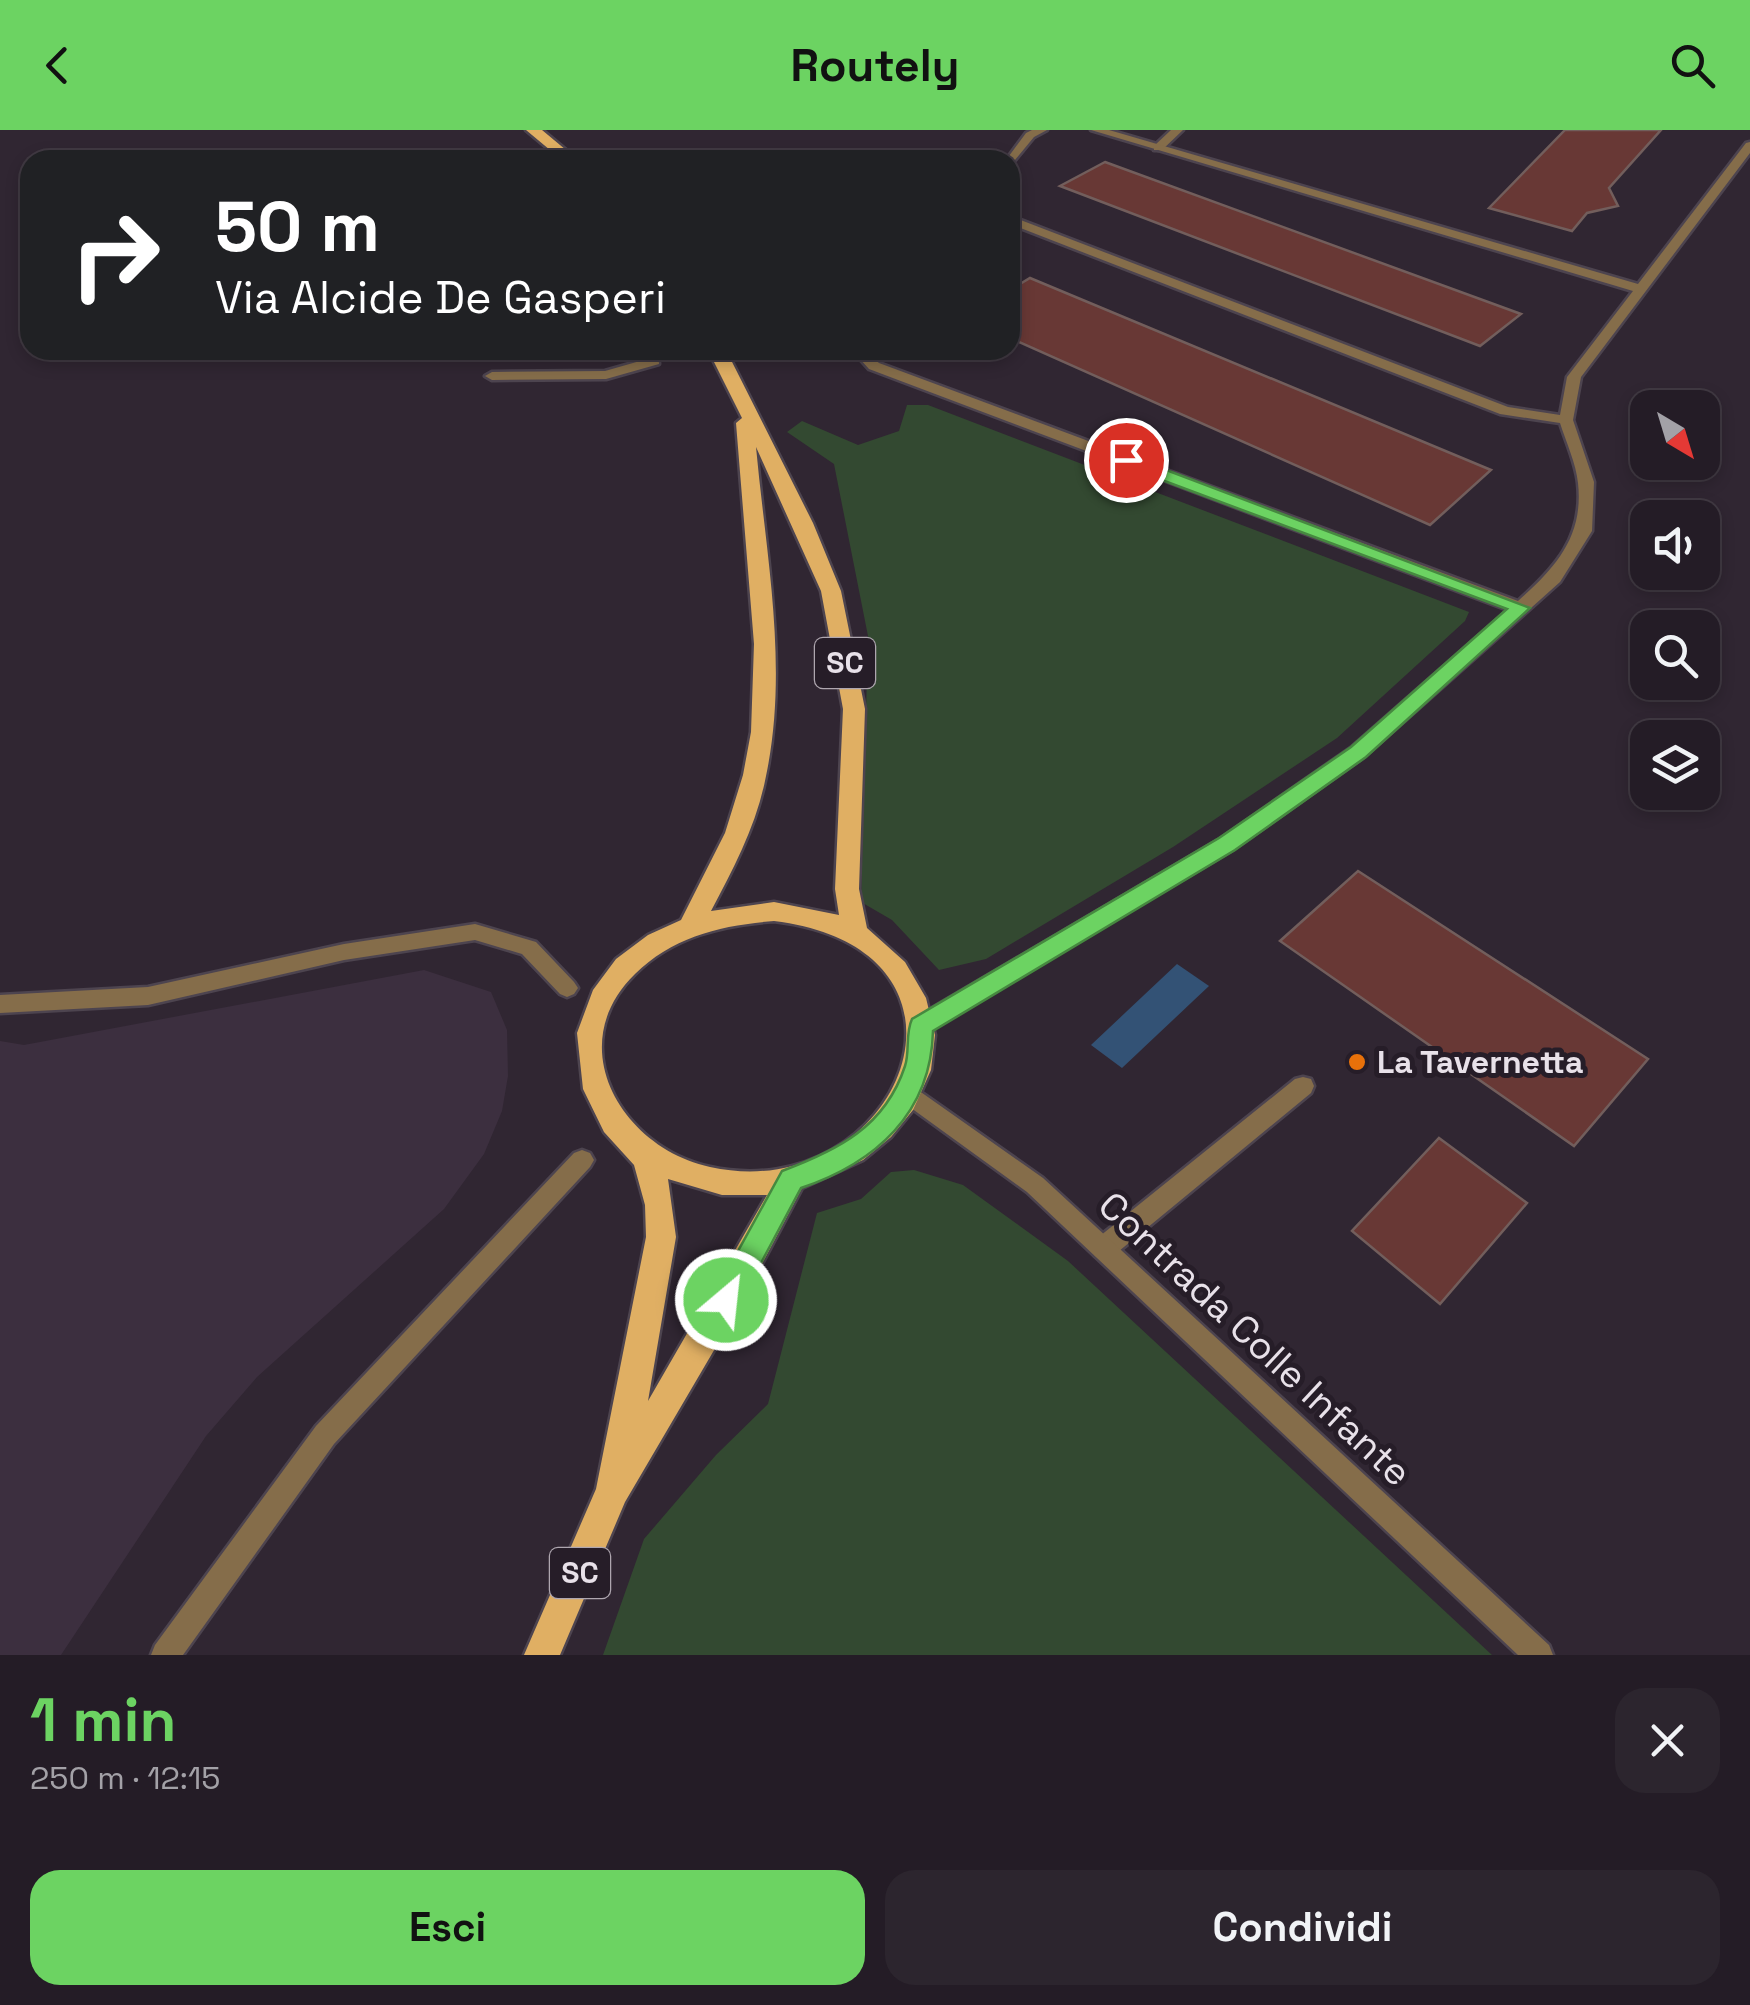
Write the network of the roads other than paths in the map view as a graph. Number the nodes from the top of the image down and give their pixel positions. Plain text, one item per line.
1 (533, 130) edge
2 (1041, 130) edge
3 (1097, 130) edge
4 (1177, 130) edge
5 (1750, 145) edge
6 (1158, 148) junction
7 (558, 150) edge
8 (1019, 150) edge
9 (1020, 224) edge
10 (1638, 288) junction
11 (654, 360) edge
12 (721, 360) edge
13 (870, 360) edge
14 (492, 376) dead end
15 (745, 413) junction
16 (1566, 420) junction
17 (1520, 608) junction
18 (692, 923) junction
19 (856, 933) junction
20 (567, 988) dead end
21 (0, 1004) edge
22 (920, 1026) junction
23 (1304, 1086) dead end
24 (908, 1093) junction
25 (644, 1153) junction
26 (582, 1160) dead end
27 (792, 1179) junction
28 (1104, 1248) junction
29 (613, 1490) junction
30 (166, 1655) edge
31 (542, 1655) edge
32 (1539, 1655) edge

1 - 7 main road
2 - 8 street
3 - 6 street
4 - 6 street
5 - 10 street
6 - 10 street
9 - 16 street
10 - 16 street
11 - 14 street
12 - 15 main road, SC
13 - 17 street
15 - 18 main road, SC
15 - 19 main road, SC
16 - 17 street
17 - 22 street
18 - 19 main road
18 - 25 main road
19 - 22 main road
20 - 21 street
22 - 24 main road
23 - 28 street
24 - 27 main road
24 - 28 street, Contrada Colle Infante
25 - 27 main road
25 - 29 main road, SC
26 - 30 street
27 - 29 main road, SC
28 - 32 street, Contrada Colle Infante
29 - 31 main road, SC

